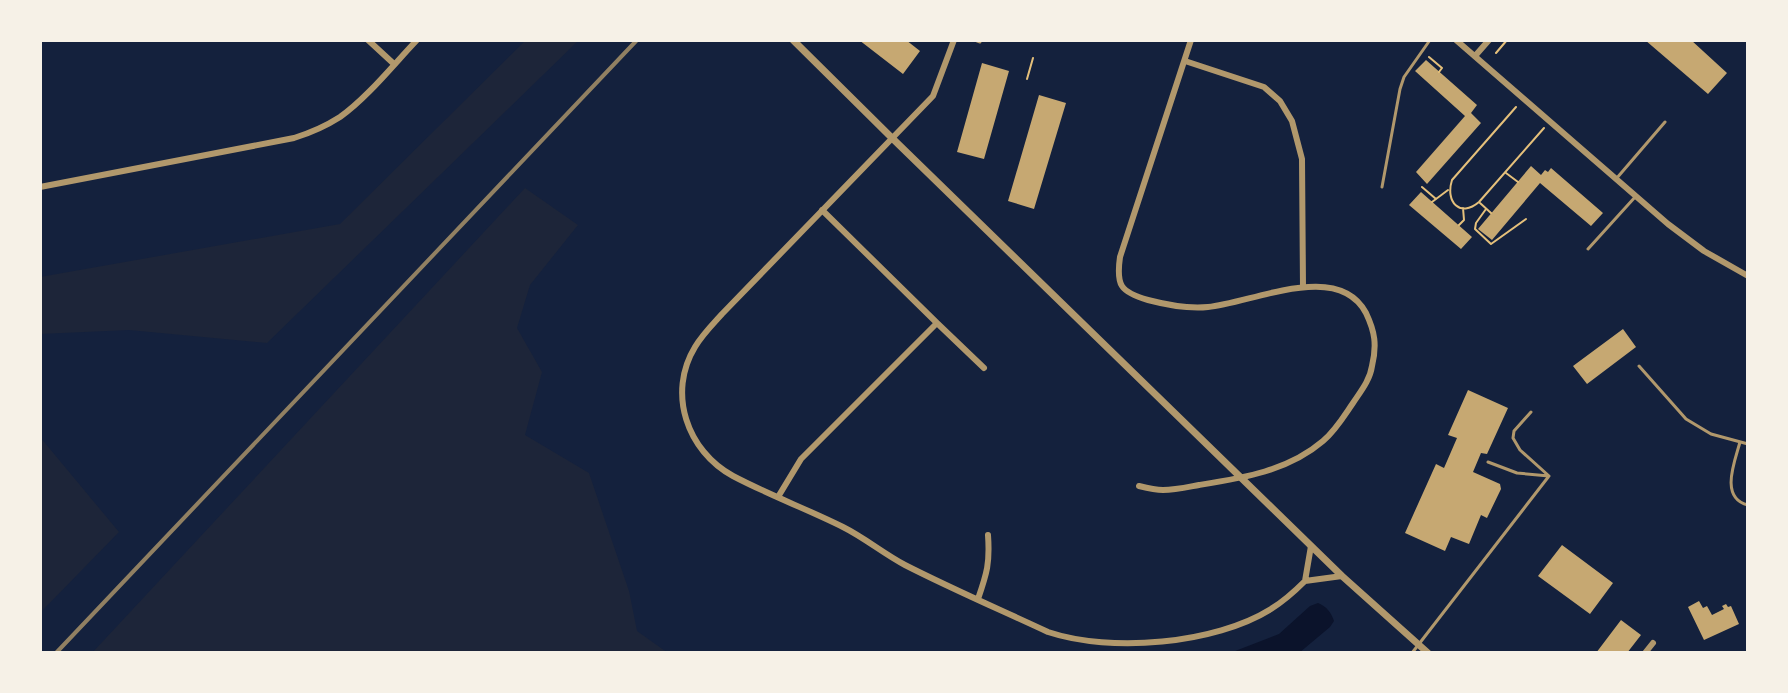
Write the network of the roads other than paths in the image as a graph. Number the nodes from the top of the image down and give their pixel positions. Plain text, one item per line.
1 (368, 40) edge
2 (417, 40) edge
3 (793, 40) edge
4 (954, 40) edge
5 (1191, 40) edge
6 (1430, 40) edge
7 (1456, 40) edge
8 (1489, 40) edge
9 (1475, 56) junction
10 (1185, 61) junction
11 (394, 64) junction
12 (1665, 122) dead end
13 (892, 138) junction
14 (1616, 179) junction
15 (40, 187) edge
16 (1382, 187) dead end
17 (1636, 196) junction
18 (822, 210) junction
19 (1588, 249) dead end
20 (1748, 276) edge
21 (1303, 287) junction
22 (937, 323) junction
23 (1639, 366) dead end
24 (984, 368) dead end
25 (1531, 412) dead end
26 (1740, 442) junction
27 (1748, 444) edge
28 (1488, 462) dead end
29 (1549, 476) junction
30 (1242, 478) junction
31 (1139, 486) dead end
32 (778, 497) junction
33 (1748, 505) edge
34 (988, 535) dead end
35 (1311, 546) junction
36 (1342, 576) junction
37 (1305, 581) junction
38 (978, 599) junction
39 (1653, 643) dead end
40 (1418, 645) junction
41 (1412, 653) edge
42 (1428, 653) edge
43 (1645, 653) edge

1 - 11 street
2 - 11 street
3 - 13 street
4 - 13 street
5 - 10 street
6 - 16 lane
7 - 9 street
8 - 9 street
9 - 14 street
10 - 21 street
10 - 21 street
11 - 15 street
12 - 14 lane
13 - 18 street
13 - 30 street
14 - 17 street
17 - 19 lane
17 - 20 street
18 - 22 street
18 - 32 street
21 - 30 street
22 - 24 street
22 - 32 street
23 - 26 lane
25 - 29 lane
26 - 27 lane
26 - 33 lane
28 - 29 lane
29 - 40 lane
30 - 31 street
30 - 35 street
32 - 38 street
34 - 38 street
35 - 36 street
35 - 37 street
36 - 37 street
36 - 40 street
37 - 38 street
39 - 43 street
40 - 41 lane
40 - 42 street

